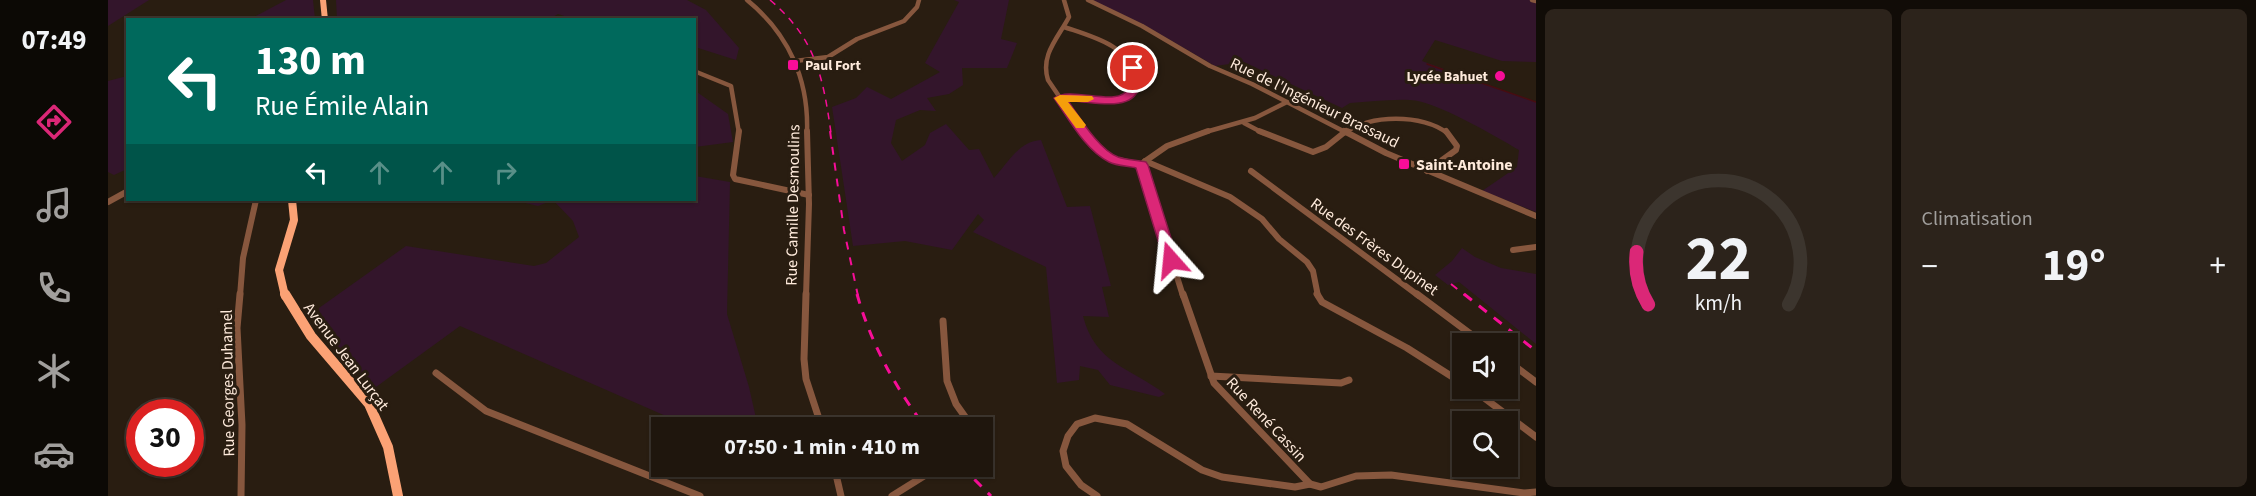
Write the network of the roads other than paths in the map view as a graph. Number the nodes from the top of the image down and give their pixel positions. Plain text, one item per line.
1 (323, 0) edge
2 (747, 0) edge
3 (919, 0) edge
4 (1064, 0) edge
5 (1088, 0) edge
6 (325, 18) edge
7 (1064, 27) junction
8 (795, 61) junction
9 (696, 72) edge
10 (1060, 98) junction
11 (1287, 102) junction
12 (1244, 123) junction
13 (1345, 132) junction
14 (1143, 163) junction
15 (1251, 171) dead end
16 (1427, 171) junction
17 (126, 192) edge
18 (809, 195) junction
19 (256, 201) edge
20 (292, 201) edge
21 (108, 202) edge
22 (1536, 216) edge
23 (1536, 248) edge
24 (1513, 250) dead end
25 (943, 321) dead end
26 (1469, 333) edge
27 (1518, 368) edge
28 (436, 373) dead end
29 (1211, 376) junction
30 (1452, 376) edge
31 (1349, 380) dead end
32 (1536, 382) edge
33 (1486, 399) edge
34 (818, 417) edge
35 (965, 417) edge
36 (1536, 437) edge
37 (837, 477) edge
38 (922, 477) edge
39 (1310, 484) junction
40 (1536, 492) edge
41 (241, 496) edge
42 (398, 496) edge
43 (700, 496) edge
44 (841, 496) edge
45 (892, 496) edge
46 (1097, 496) edge

1 - 6 main road
2 - 8 street, Rue Camille Desmoulins
3 - 8 street
4 - 7 street
5 - 11 street, Rue de l'Ingénieur Brassaud
7 - 10 street
7 - 10 street
8 - 18 street, Rue Camille Desmoulins
9 - 18 street
10 - 14 street
11 - 12 street
11 - 13 street, Rue de l'Ingénieur Brassaud
12 - 13 street
12 - 14 street
13 - 16 street, Rue de l'Ingénieur Brassaud
13 - 16 street
14 - 29 street, Rue René Cassin
14 - 30 street
15 - 26 street, Rue des Frères Dupinet
16 - 22 street, Rue de l'Ingénieur Brassaud
17 - 21 street
18 - 34 street, Rue Camille Desmoulins
19 - 41 street, Rue Georges Duhamel
20 - 42 main road, Avenue Jean Lurçat
23 - 24 street
25 - 35 street
27 - 32 street
28 - 43 street
29 - 31 street
29 - 39 street, Rue René Cassin
33 - 36 street
37 - 44 street
38 - 45 street
39 - 40 street
39 - 46 street

